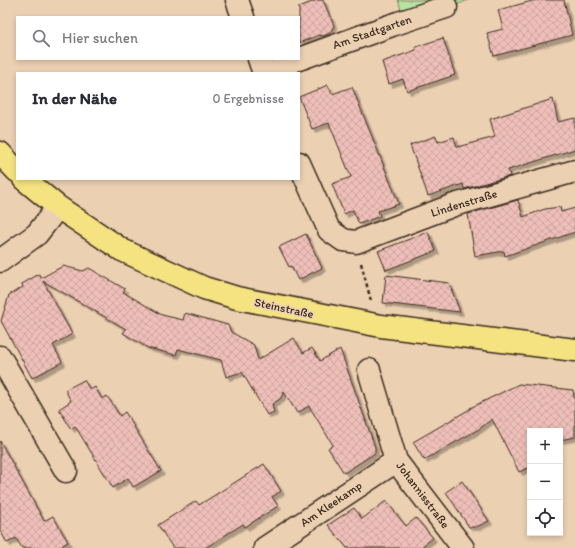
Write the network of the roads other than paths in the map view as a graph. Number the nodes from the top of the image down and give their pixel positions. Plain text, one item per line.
1 (237, 0) edge
2 (446, 7) dead end
3 (243, 16) edge
4 (300, 58) edge
5 (258, 60) edge
6 (296, 60) edge
7 (264, 72) edge
8 (275, 72) edge
9 (0, 153) edge
10 (300, 165) edge
11 (16, 170) edge
12 (575, 171) edge
13 (25, 180) edge
14 (58, 207) junction
15 (0, 261) edge
16 (575, 350) edge
17 (0, 357) edge
18 (369, 370) dead end
19 (396, 461) junction
20 (66, 471) dead end
21 (265, 548) edge
22 (464, 548) edge

1 - 3 street
2 - 4 street, Am Stadtgarten
5 - 7 street
6 - 8 street, Am Stadtgarten
9 - 11 main road
10 - 12 street, Lindenstraße
13 - 14 main road, Steinstraße
14 - 15 street
14 - 16 main road, Steinstraße
17 - 20 street
18 - 19 street, Johannisstraße
19 - 21 street, Am Kleekamp
19 - 22 street, Johannisstraße

